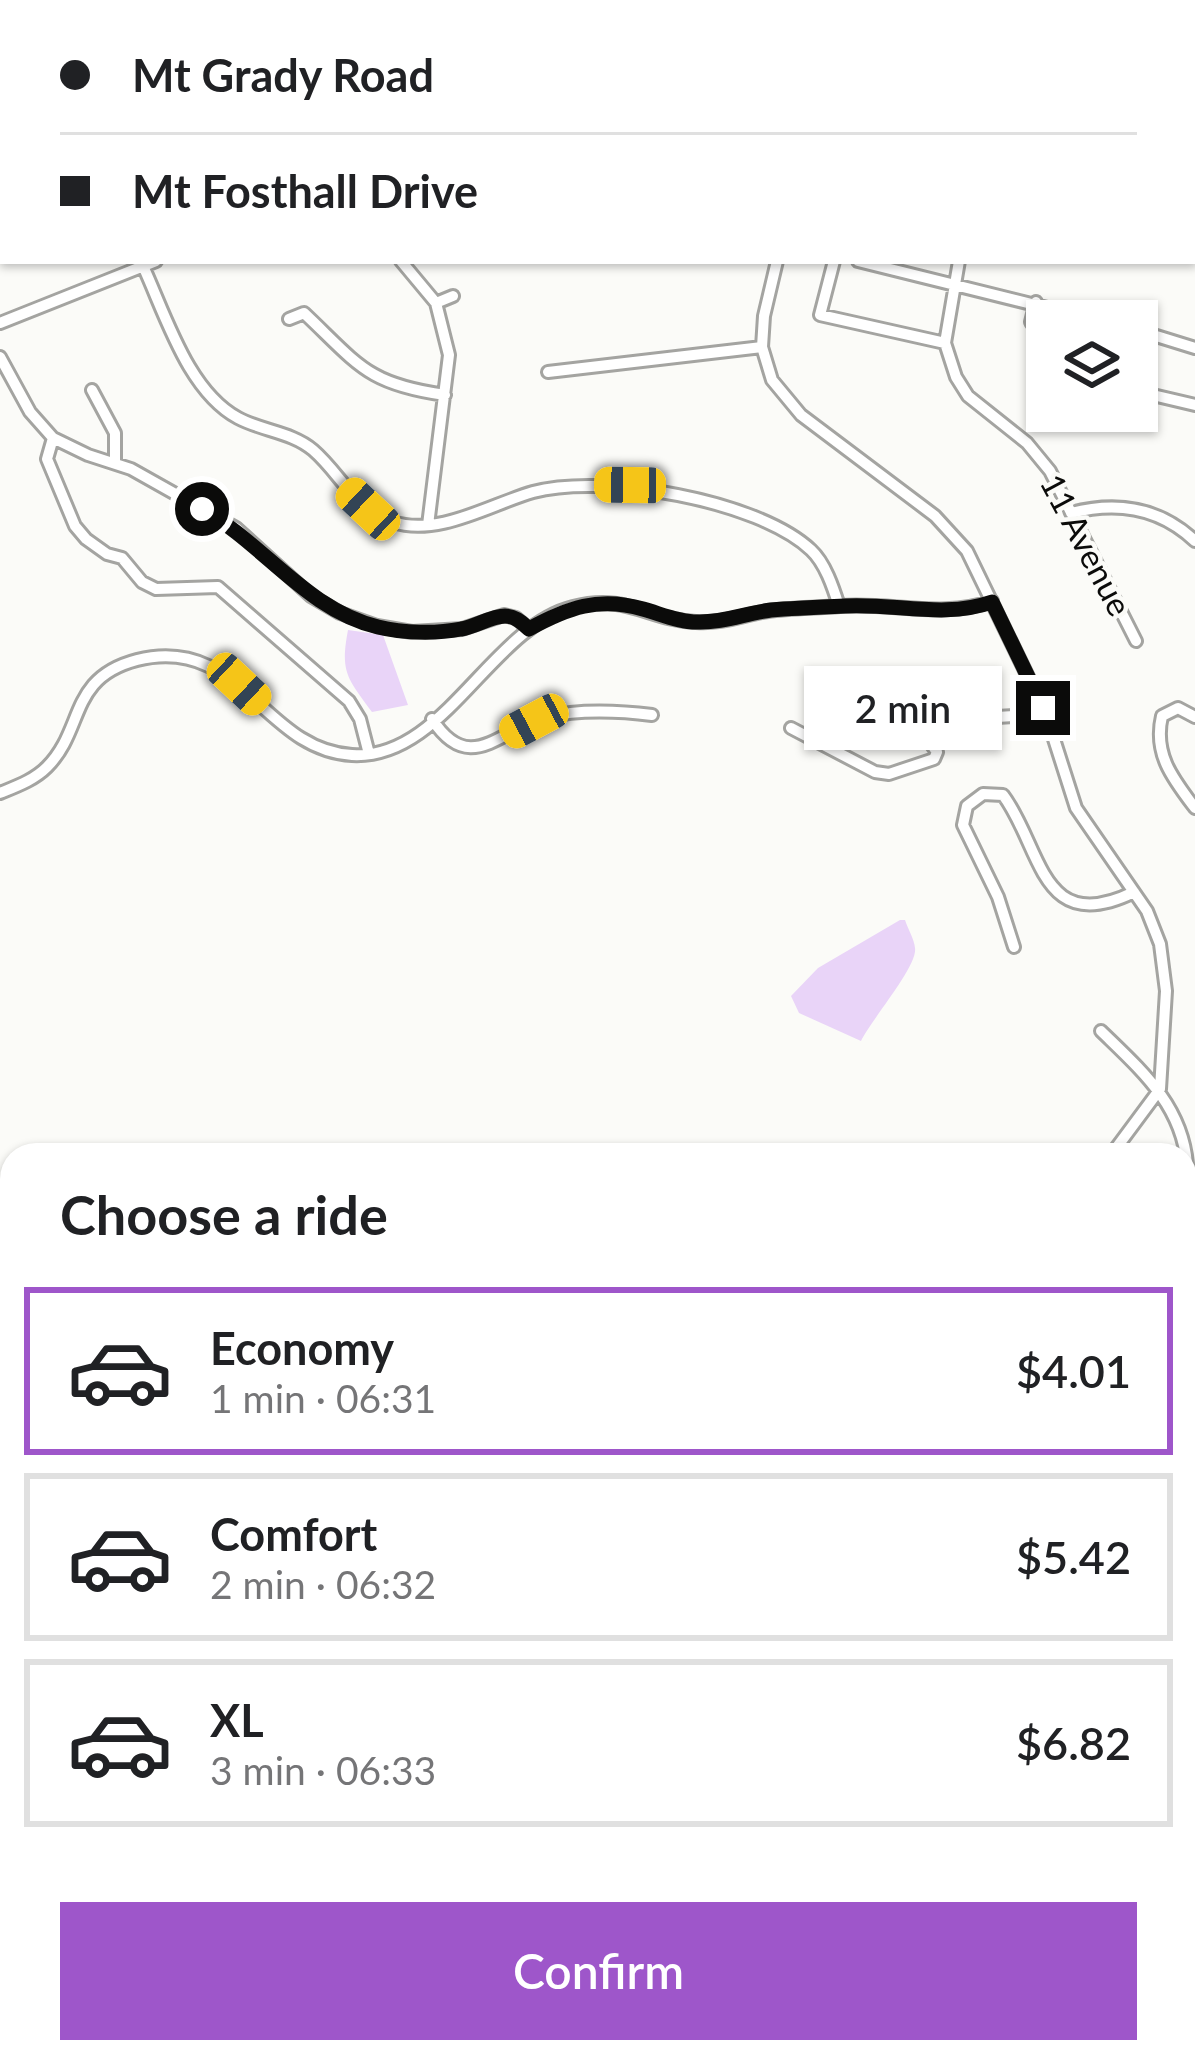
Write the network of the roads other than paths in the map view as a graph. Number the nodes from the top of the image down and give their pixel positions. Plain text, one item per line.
1 (148, 264) edge
2 (404, 264) edge
3 (776, 264) edge
4 (833, 264) edge
5 (870, 264) edge
6 (957, 264) edge
7 (143, 266) junction
8 (953, 284) junction
9 (453, 296) dead end
10 (1027, 300) edge
11 (436, 303) junction
12 (289, 319) dead end
13 (0, 323) edge
14 (1158, 336) edge
15 (945, 343) junction
16 (762, 347) junction
17 (1195, 347) edge
18 (0, 357) edge
19 (548, 372) dead end
20 (92, 390) dead end
21 (446, 395) junction
22 (1158, 396) edge
23 (1195, 405) edge
24 (53, 437) junction
25 (115, 463) junction
26 (1071, 513) junction
27 (428, 525) junction
28 (1195, 541) edge
29 (992, 602) junction
30 (839, 606) junction
31 (529, 629) junction
32 (1136, 641) dead end
33 (1046, 714) junction
34 (652, 715) dead end
35 (1195, 718) edge
36 (433, 719) junction
37 (791, 728) dead end
38 (369, 754) junction
39 (0, 793) edge
40 (1195, 808) edge
41 (1134, 892) junction
42 (1014, 947) dead end
43 (1101, 1031) dead end
44 (1160, 1089) junction
45 (1120, 1143) edge
46 (1183, 1143) edge

1 - 7 street
2 - 11 street
3 - 16 street
4 - 15 street
5 - 8 street
6 - 8 street
7 - 13 street
7 - 27 street
8 - 10 street
8 - 15 street
9 - 11 street
11 - 21 street
12 - 21 street
14 - 17 street
15 - 26 street, 11 Avenue
16 - 19 street
16 - 29 street
18 - 24 street
20 - 25 street
21 - 27 street
22 - 23 street
24 - 25 street
24 - 38 street
25 - 31 street
26 - 28 street
26 - 32 street, 11 Avenue
27 - 30 street
29 - 30 street
29 - 33 street
30 - 31 street
31 - 36 street
33 - 37 street
33 - 41 street
34 - 36 street
35 - 40 street
36 - 38 street
38 - 39 street
41 - 42 street
41 - 44 street
43 - 44 street
44 - 45 street
44 - 46 street

